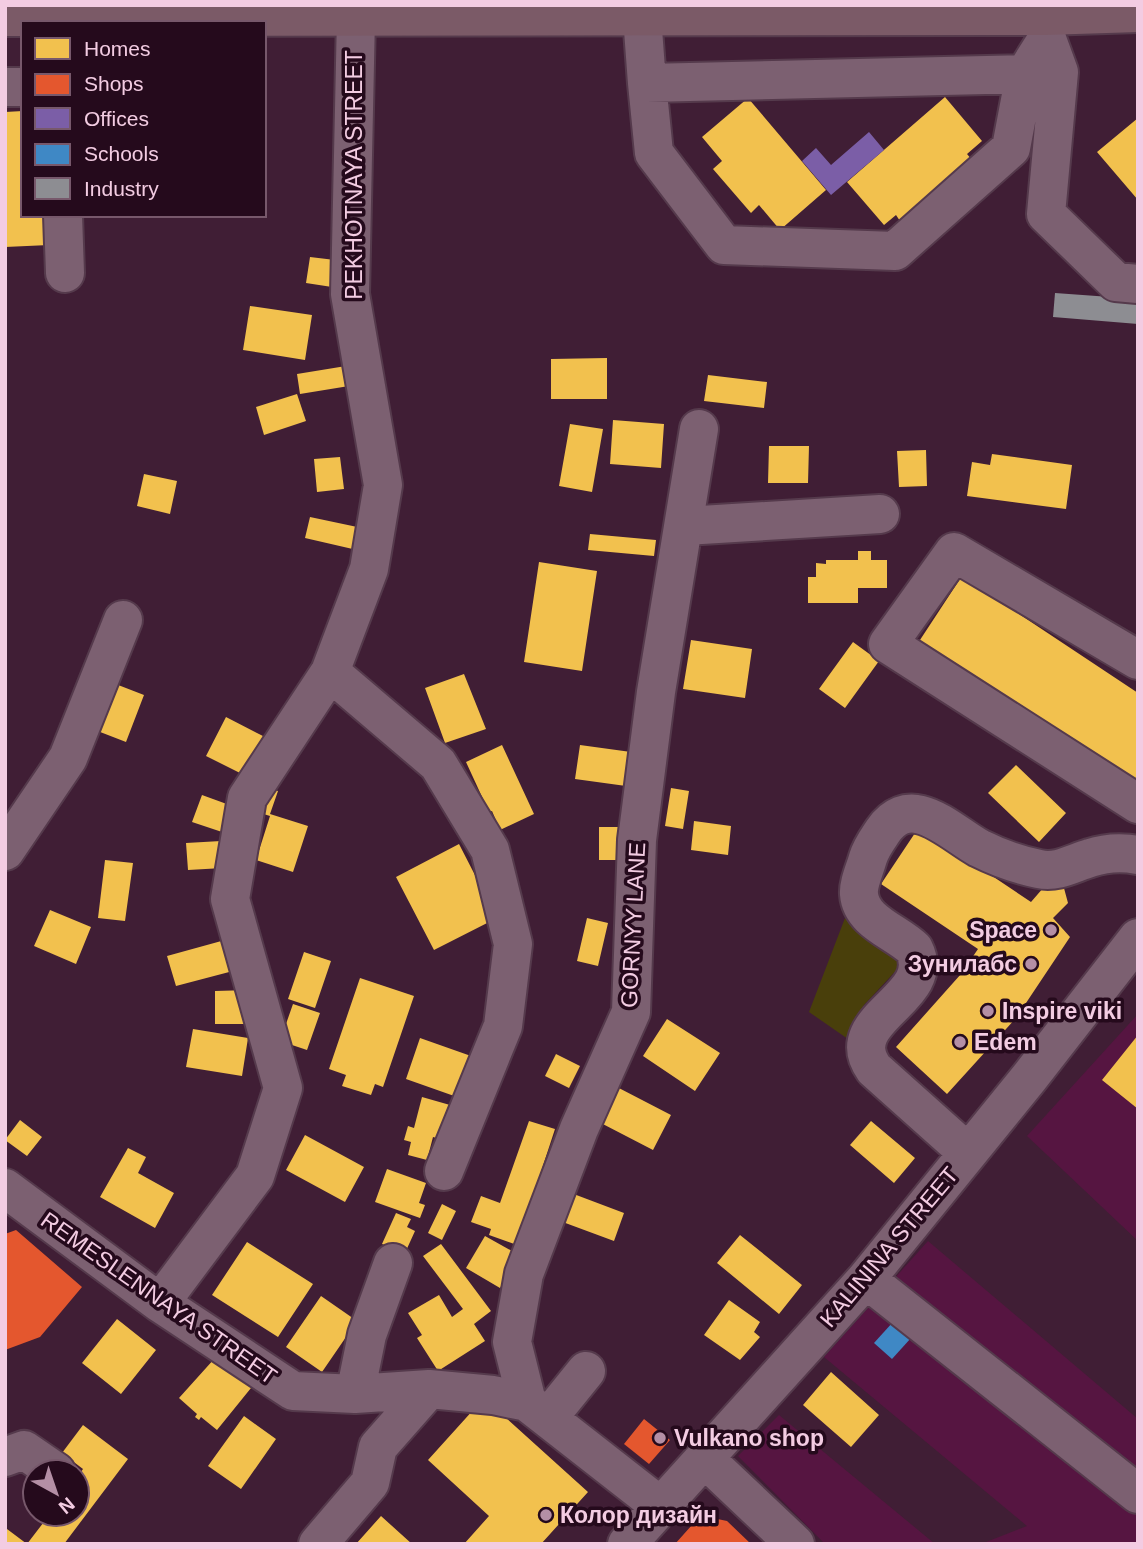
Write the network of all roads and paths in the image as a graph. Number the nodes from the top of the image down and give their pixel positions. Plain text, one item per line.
1 (620, 12) edge
2 (333, 13) edge
3 (1138, 13) edge
4 (5, 17) edge
5 (57, 20) edge
6 (196, 20) edge
7 (1046, 28) junction
8 (1025, 74) junction
9 (647, 83) junction
10 (63, 217) edge
11 (65, 273) dead end
12 (1138, 284) edge
13 (699, 429) dead end
14 (880, 514) dead end
15 (685, 526) junction
16 (123, 620) dead end
17 (1138, 660) edge
18 (330, 672) junction
19 (1138, 804) edge
20 (5, 851) edge
21 (1138, 855) edge
22 (1132, 957) edge
23 (968, 1153) junction
24 (444, 1171) dead end
25 (10, 1197) edge
26 (393, 1263) dead end
27 (866, 1279) junction
28 (160, 1303) junction
29 (586, 1371) dead end
30 (429, 1389) junction
31 (355, 1394) junction
32 (537, 1410) junction
33 (5, 1457) edge
34 (36, 1458) edge
35 (704, 1458) junction
36 (1138, 1494) edge
37 (660, 1506) junction
38 (317, 1544) edge
39 (627, 1544) edge
40 (795, 1544) edge

1 - 2 main road
1 - 7 main road
1 - 9 street
2 - 6 main road
2 - 18 street, PEKHOTNAYA STREET
3 - 7 main road
4 - 5 main road
5 - 6 main road
7 - 8 street
7 - 12 street
8 - 9 street
8 - 9 street
10 - 11 street
13 - 15 street, GORNYY LANE
14 - 15 street
15 - 32 street, GORNYY LANE
16 - 20 street
17 - 19 street
18 - 24 street
18 - 28 street, PEKHOTNAYA STREET
21 - 23 street
22 - 23 street, KALININA STREET
23 - 27 street, KALININA STREET
25 - 28 street, REMESLENNAYA STREET
26 - 31 street
27 - 35 street, KALININA STREET
27 - 36 street
28 - 31 street, REMESLENNAYA STREET
29 - 32 street
30 - 31 street, REMESLENNAYA STREET
30 - 32 street, REMESLENNAYA STREET
30 - 38 street
32 - 37 street, REMESLENNAYA STREET
33 - 34 street
35 - 37 street, KALININA STREET
35 - 40 street
37 - 39 street, KALININA STREET

